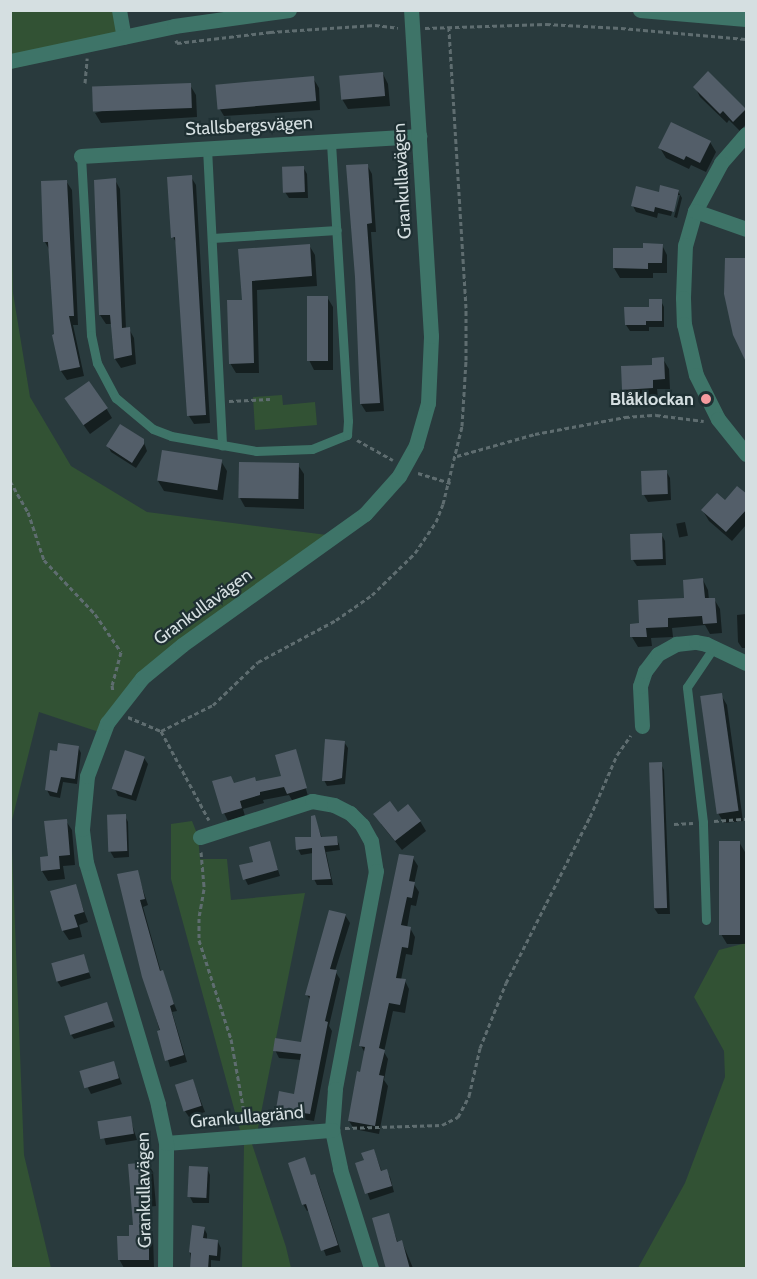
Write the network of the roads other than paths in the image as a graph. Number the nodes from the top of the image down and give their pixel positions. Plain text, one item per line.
1 (119, 10) edge
2 (289, 10) edge
3 (411, 10) edge
4 (640, 10) edge
5 (747, 19) edge
6 (124, 37) junction
7 (10, 61) edge
8 (747, 134) edge
9 (419, 136) junction
10 (331, 141) junction
11 (207, 148) junction
12 (81, 156) joint
13 (695, 211) junction
14 (747, 229) edge
15 (337, 230) junction
16 (212, 238) junction
17 (222, 446) junction
18 (747, 454) edge
19 (714, 647) junction
20 (747, 663) edge
21 (642, 726) road end
22 (207, 834) road end
23 (706, 920) dead end
24 (332, 1130) junction
25 (166, 1143) junction
26 (165, 1269) edge
27 (371, 1269) edge

1 - 6 street
2 - 6 street
3 - 9 street, Grankullavägen
4 - 5 street
6 - 7 street
8 - 13 street
9 - 10 street, Stallsbergsvägen
9 - 25 street, Grankullavägen
10 - 11 street, Stallsbergsvägen
10 - 15 lane
11 - 12 street, Stallsbergsvägen
11 - 16 lane
12 - 17 lane
13 - 14 street
13 - 18 street
15 - 16 lane
15 - 17 lane
16 - 17 lane
19 - 20 street
19 - 21 street
19 - 23 lane
22 - 24 street
24 - 25 street, Grankullagränd
24 - 27 street
25 - 26 street, Grankullavägen

